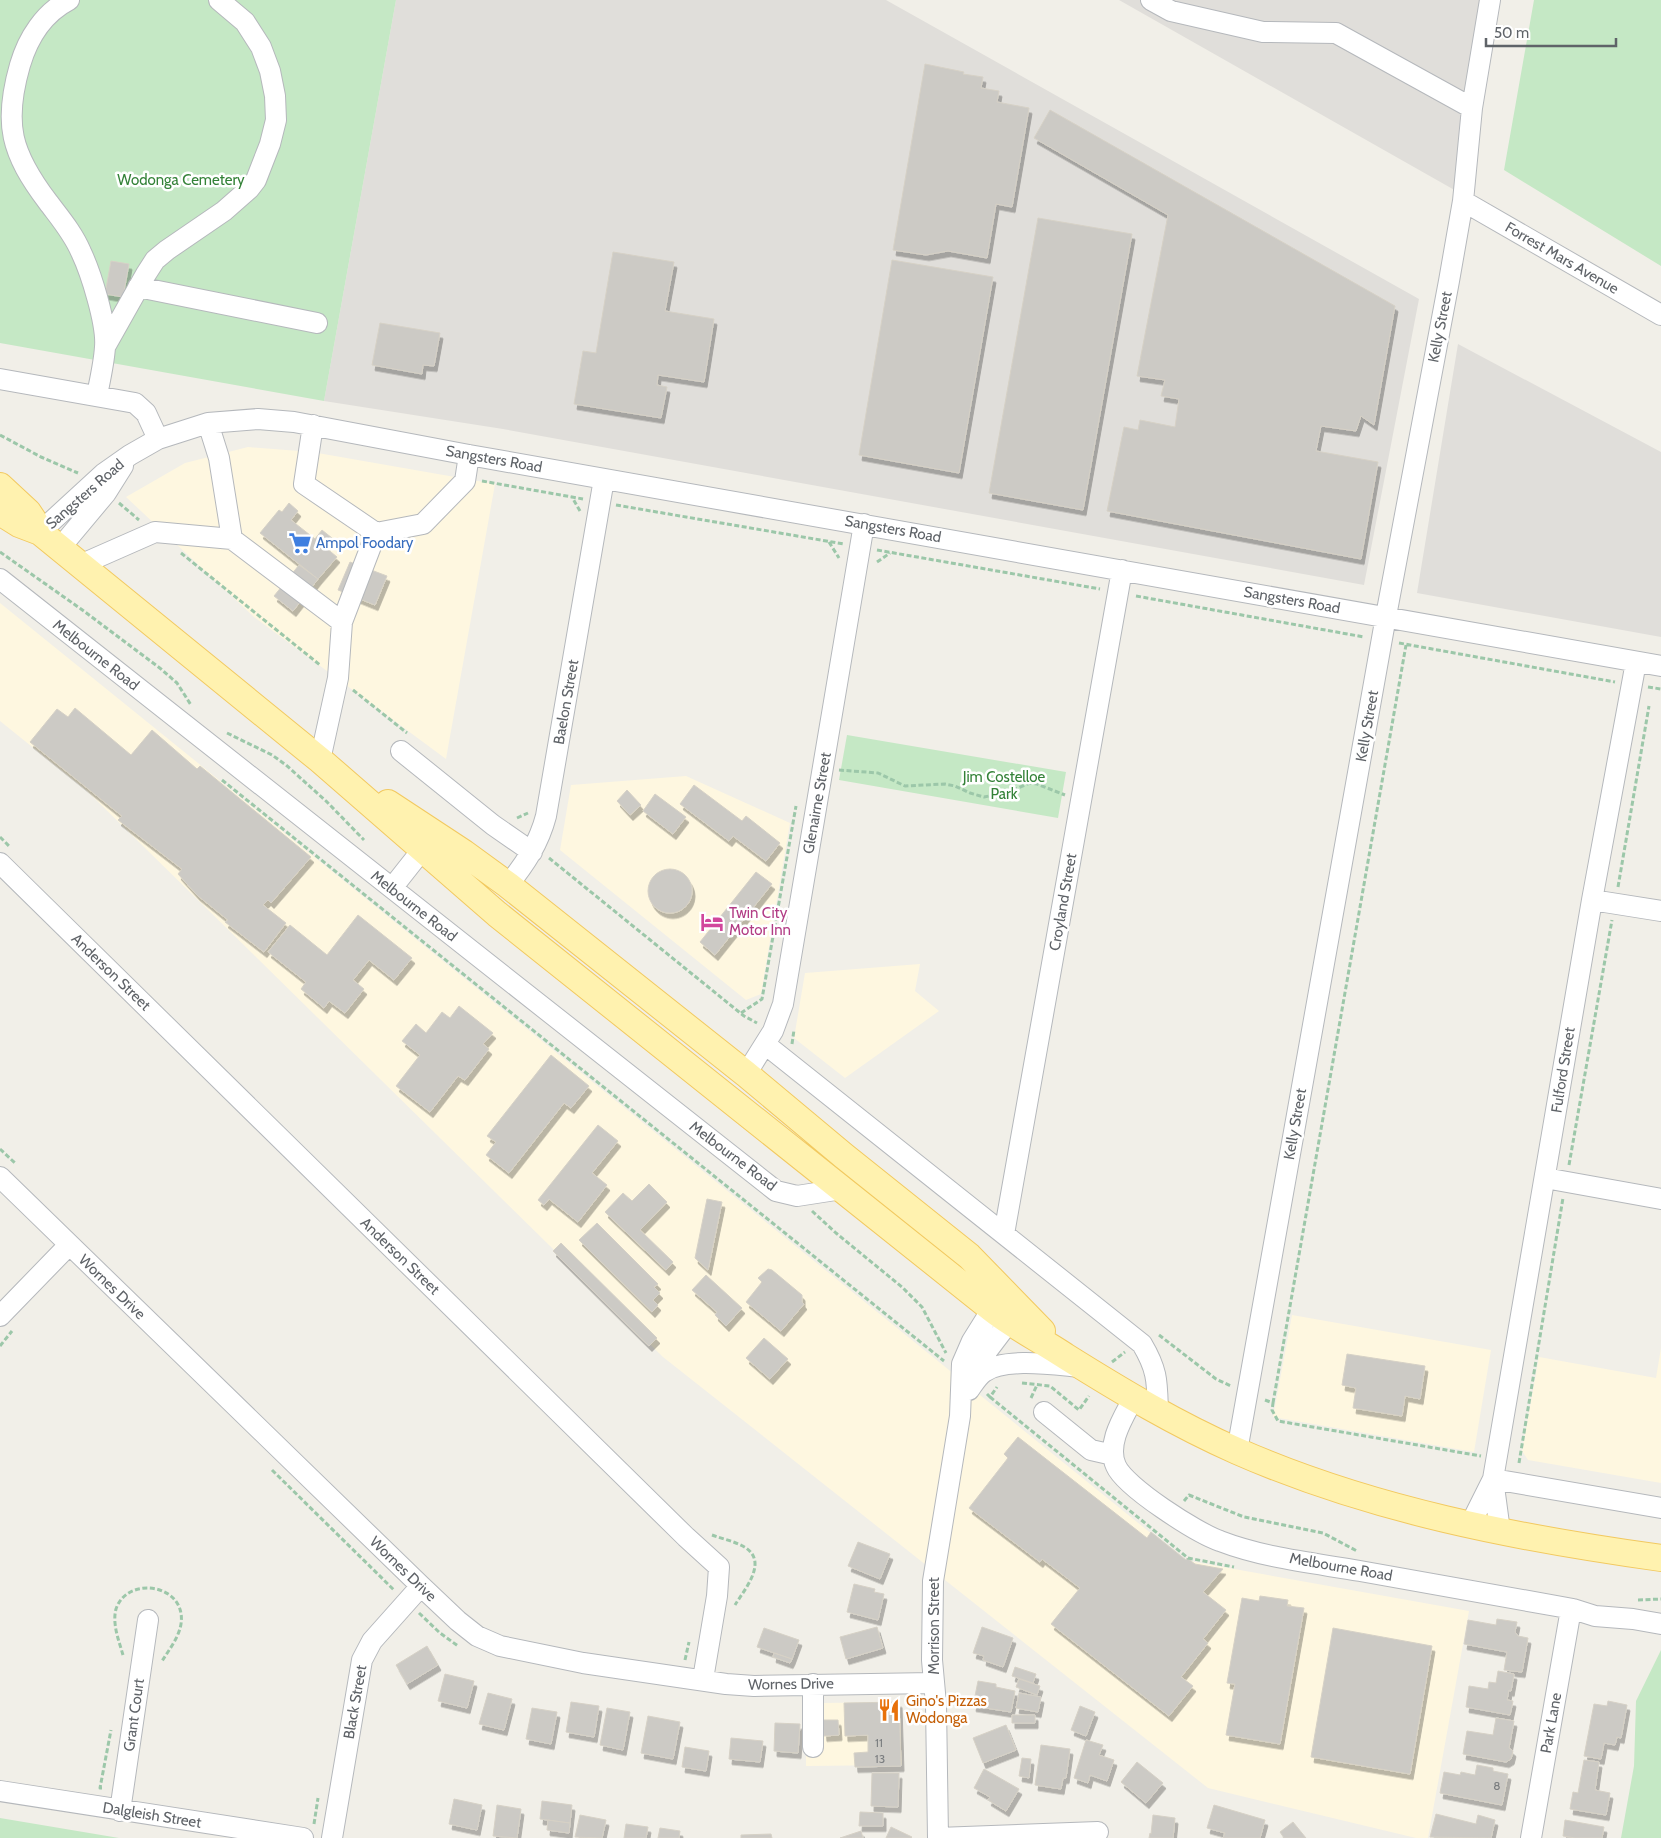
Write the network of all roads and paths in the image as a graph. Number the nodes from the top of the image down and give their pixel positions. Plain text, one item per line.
1 (69, 0) edge
2 (219, 0) edge
3 (1151, 0) edge
4 (1490, 0) edge
5 (1472, 108) junction
6 (1463, 201) junction
7 (138, 287) junction
8 (1661, 315) edge
9 (317, 323) dead end
10 (106, 345) junction
11 (0, 379) edge
12 (97, 396) junction
13 (208, 423) junction
14 (312, 425) junction
15 (0, 435) edge
16 (158, 439) junction
17 (469, 455) junction
18 (466, 478) junction
19 (604, 479) junction
20 (0, 486) edge
21 (100, 488) junction
22 (572, 496) junction
23 (600, 502) junction
24 (0, 512) edge
25 (578, 520) dead end
26 (864, 524) junction
27 (40, 532) junction
28 (155, 532) junction
29 (376, 533) junction
30 (232, 539) junction
31 (829, 542) junction
32 (860, 547) junction
33 (60, 548) junction
34 (80, 565) junction
35 (837, 566) dead end
36 (1122, 570) junction
37 (0, 579) edge
38 (1118, 592) junction
39 (1386, 616) junction
40 (342, 622) junction
41 (1382, 640) junction
42 (1406, 644) junction
43 (1636, 662) junction
44 (1661, 666) edge
45 (338, 678) junction
46 (1631, 685) junction
47 (1661, 689) edge
48 (1650, 698) dead end
49 (404, 742) joint
50 (320, 760) junction
51 (839, 770) dead end
52 (217, 776) dead end
53 (1082, 798) junction
54 (796, 802) dead end
55 (529, 804) dead end
56 (534, 847) junction
57 (422, 850) junction
58 (0, 863) edge
59 (508, 885) junction
60 (392, 888) junction
61 (1592, 900) junction
62 (1615, 904) junction
63 (1661, 911) edge
64 (496, 914) junction
65 (741, 1013) junction
66 (769, 1037) junction
67 (792, 1046) dead end
68 (746, 1074) junction
69 (0, 1149) edge
70 (844, 1156) junction
71 (21, 1170) dead end
72 (0, 1177) edge
73 (1545, 1178) junction
74 (1566, 1182) junction
75 (835, 1183) junction
76 (1661, 1199) edge
77 (1004, 1234) junction
78 (69, 1245) junction
79 (1005, 1311) junction
80 (0, 1316) edge
81 (1154, 1330) dead end
82 (1073, 1361) junction
83 (945, 1362) dead end
84 (970, 1390) junction
85 (1247, 1392) junction
86 (1133, 1398) junction
87 (1272, 1404) junction
88 (1044, 1412) dead end
89 (1158, 1412) junction
90 (960, 1416) junction
91 (1237, 1451) junction
92 (1114, 1455) junction
93 (1497, 1459) junction
94 (1519, 1463) junction
95 (1528, 1464) dead end
96 (268, 1466) dead end
97 (1493, 1479) junction
98 (1661, 1508) edge
99 (1173, 1515) junction
100 (1470, 1525) junction
101 (1500, 1531) junction
102 (1365, 1554) dead end
103 (1661, 1558) edge
104 (421, 1586) junction
105 (1661, 1599) edge
106 (1634, 1600) dead end
107 (407, 1601) junction
108 (1571, 1609) junction
109 (148, 1620) dead end
110 (1661, 1624) edge
111 (690, 1633) dead end
112 (459, 1646) dead end
113 (125, 1659) dead end
114 (675, 1659) dead end
115 (685, 1661) junction
116 (160, 1665) dead end
117 (704, 1671) junction
118 (812, 1684) junction
119 (934, 1684) junction
120 (112, 1724) dead end
121 (812, 1747) dead end
122 (0, 1791) edge
123 (121, 1802) junction
124 (1098, 1832) dead end
125 (303, 1838) edge
126 (332, 1838) edge
127 (938, 1838) edge
128 (1531, 1838) edge

1 - 10 street
2 - 7 street
3 - 5 street
4 - 5 street, Kelly Street
5 - 6 street, Kelly Street
6 - 8 street, Forrest Mars Avenue
6 - 39 street, Kelly Street
7 - 9 street
7 - 10 street
10 - 12 street
11 - 12 street
12 - 16 street
13 - 14 street, Sangsters Road
13 - 16 street, Sangsters Road
13 - 30 street
14 - 17 street, Sangsters Road
14 - 29 street
15 - 21 path
16 - 21 street, Sangsters Road
17 - 18 street
17 - 19 street, Sangsters Road
18 - 22 path
18 - 29 street
19 - 23 street, Baelon Street
19 - 26 street, Sangsters Road
20 - 27 main road
21 - 27 street, Sangsters Road
21 - 28 path
21 - 33 street, Sangsters Road
22 - 23 path
22 - 25 path
23 - 31 path
23 - 56 street, Baelon Street
24 - 27 main road
26 - 32 street, Glenairne Street
26 - 36 street, Sangsters Road
27 - 33 main road
28 - 30 street
28 - 34 street
28 - 45 path
29 - 40 street
30 - 40 street
31 - 32 path
31 - 35 path
32 - 38 path
32 - 66 street, Glenairne Street
33 - 34 main road
34 - 50 main road
36 - 38 street, Croyland Street
36 - 39 street, Sangsters Road
37 - 60 street, Melbourne Road
38 - 41 path
38 - 53 street, Croyland Street
39 - 41 street, Kelly Street
39 - 43 street, Sangsters Road
40 - 45 street
41 - 42 path
41 - 85 street, Kelly Street
42 - 46 path
42 - 87 path
43 - 44 street, Sangsters Road
43 - 46 street, Fulford Street
45 - 49 path
45 - 50 street
46 - 47 path
46 - 61 street, Fulford Street
48 - 62 path
49 - 56 street
50 - 57 main road
50 - 59 main road
51 - 53 path
52 - 83 path
53 - 77 street, Croyland Street
54 - 65 path
55 - 56 path
56 - 59 street, Baelon Street
56 - 65 path
57 - 60 street
57 - 64 main road
58 - 117 street, Anderson Street
59 - 64 main road, Baelon Street
59 - 68 main road
60 - 75 street, Melbourne Road
61 - 62 street
61 - 73 street, Fulford Street
62 - 63 street
62 - 74 path
64 - 75 main road
65 - 66 path
66 - 67 path
66 - 68 street, Glenairne Street
66 - 77 street
68 - 70 main road
69 - 71 path
70 - 75 main road
70 - 79 main road
72 - 78 street, Wornes Drive
73 - 74 street
73 - 93 street, Fulford Street
74 - 76 street
74 - 94 path
75 - 79 main road
77 - 89 street
78 - 80 street
78 - 104 street, Wornes Drive
79 - 82 main road
79 - 84 street, Morrison Street
79 - 90 street, Morrison Street
81 - 85 path
82 - 84 street, Morrison Street
82 - 86 main road
84 - 90 street, Morrison Street
85 - 87 path
85 - 91 street, Kelly Street
86 - 89 main road
86 - 92 street
87 - 93 path
88 - 92 street
89 - 91 main road
90 - 119 street, Morrison Street
91 - 100 main road
92 - 99 street, Melbourne Road
93 - 94 path
93 - 97 street, Fulford Street
94 - 95 path
96 - 107 path
97 - 98 street
97 - 100 street, Fulford Street
97 - 101 street, Fulford Street
99 - 102 path
99 - 108 street, Melbourne Road
100 - 101 main road
101 - 103 main road
104 - 107 street, Black Street
104 - 117 street, Wornes Drive
105 - 106 path
107 - 112 path
107 - 126 street, Black Street
108 - 110 street, Melbourne Road
108 - 128 street, Park Lane
109 - 123 street, Grant Court
111 - 115 path
113 - 116 path
114 - 115 path
115 - 117 path
117 - 118 street, Wornes Drive
118 - 119 street, Wornes Drive
118 - 121 street
119 - 127 street, Morrison Street
120 - 123 path
122 - 123 street, Dalgleish Street
123 - 125 street, Dalgleish Street
124 - 127 street

